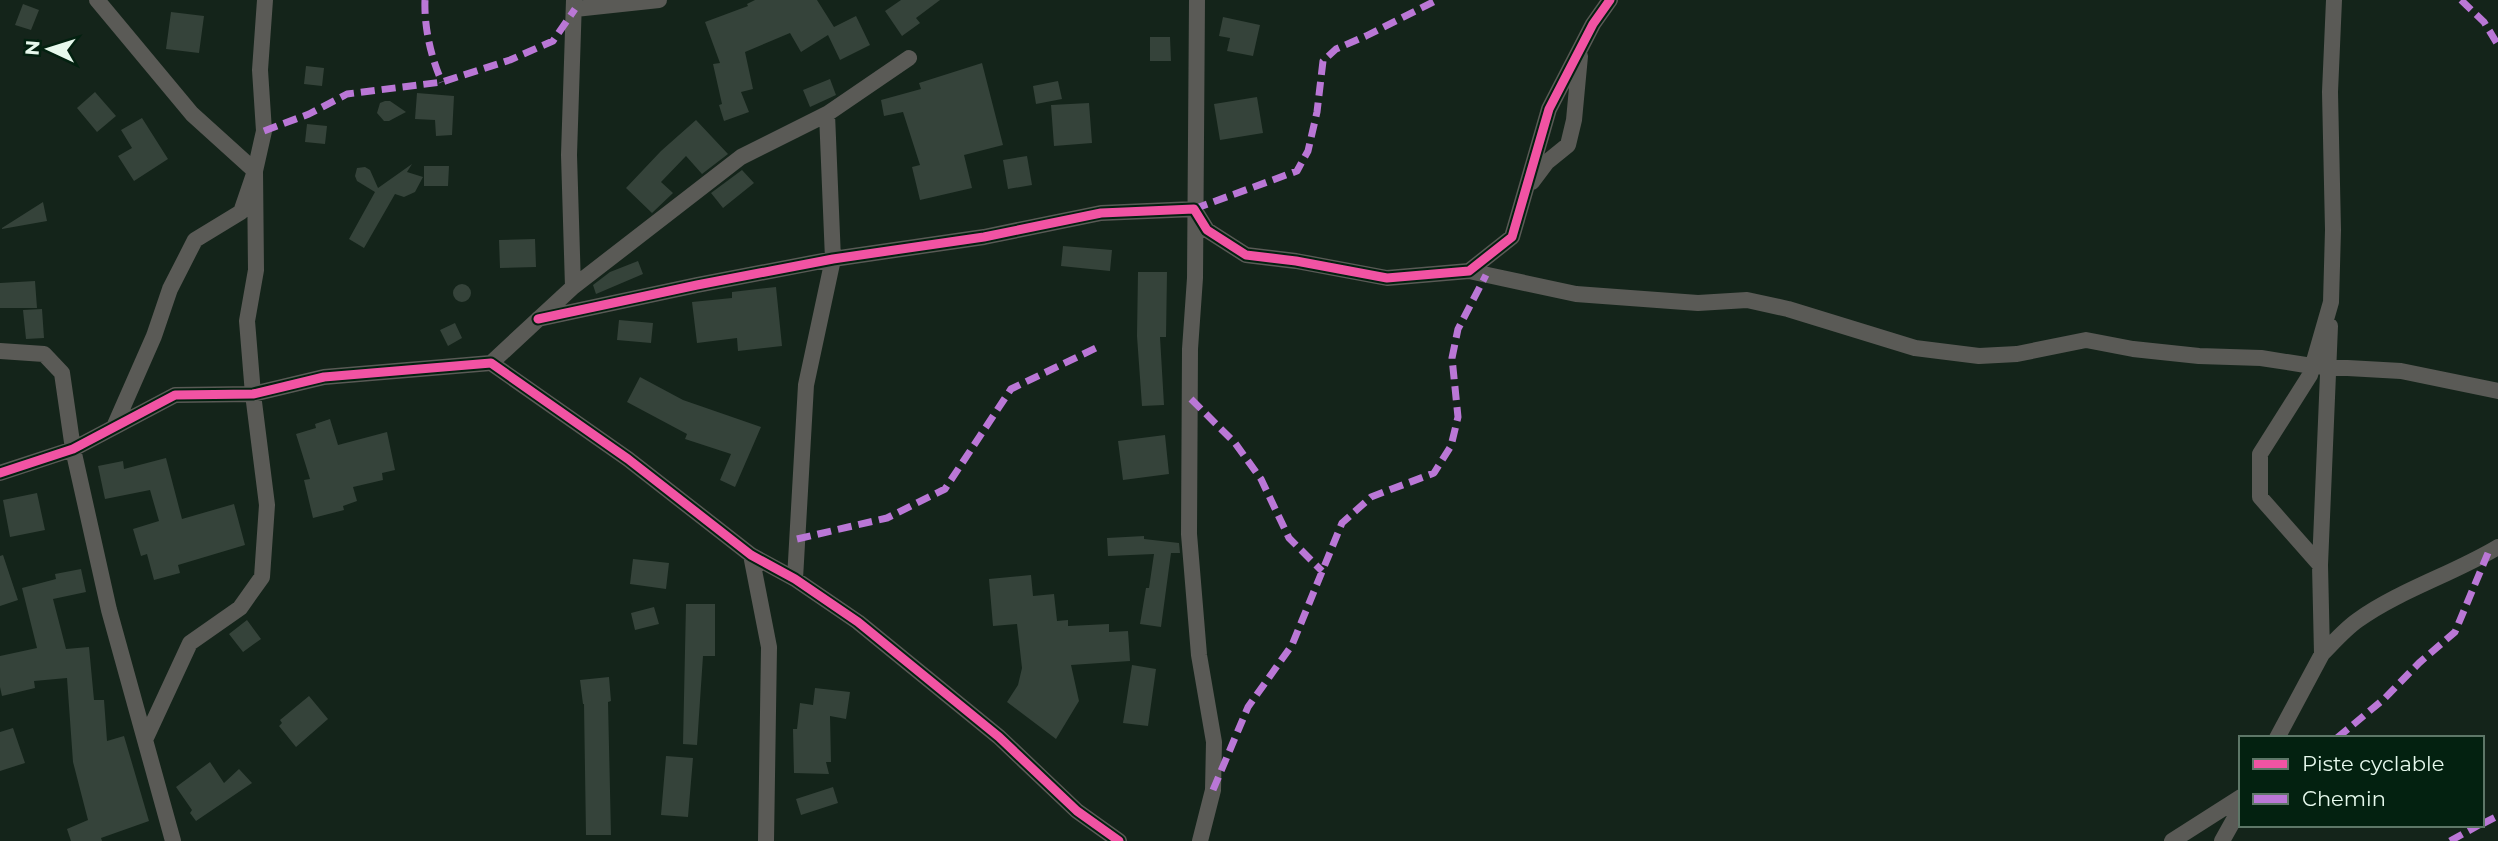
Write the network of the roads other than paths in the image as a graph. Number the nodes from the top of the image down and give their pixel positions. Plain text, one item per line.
1 (97, 0) edge
2 (265, 0) edge
3 (659, 0) edge
4 (1197, 0) edge
5 (1610, 0) edge
6 (2334, 0) edge
7 (575, 5) edge
8 (1581, 47) junction
9 (909, 58) dead end
10 (827, 114) junction
11 (255, 171) junction
12 (1526, 190) junction
13 (1194, 209) junction
14 (833, 259) junction
15 (1469, 271) junction
16 (573, 288) junction
17 (538, 319) junction
18 (0, 351) edge
19 (491, 363) junction
20 (2320, 367) junction
21 (2498, 391) edge
22 (253, 394) junction
23 (114, 426) junction
24 (73, 449) junction
25 (0, 473) edge
26 (2498, 547) edge
27 (751, 555) junction
28 (2320, 565) junction
29 (795, 579) junction
30 (2322, 654) junction
31 (2278, 736) edge
32 (145, 740) junction
33 (2239, 798) edge
34 (2239, 811) edge
35 (173, 841) edge
36 (766, 841) edge
37 (1119, 841) edge
38 (1200, 841) edge
39 (2172, 841) edge
40 (2222, 841) edge

1 - 11 street
2 - 11 street
3 - 7 street
4 - 13 street
5 - 8 street
6 - 20 street
7 - 16 street
8 - 12 street
8 - 12 street
9 - 10 street
10 - 14 street
10 - 16 street
11 - 22 street
11 - 23 street
12 - 15 street
13 - 14 street
13 - 15 street
13 - 38 street
14 - 17 street
14 - 29 street
15 - 20 street
16 - 17 street
17 - 19 street
18 - 24 street
19 - 22 street
19 - 27 street
20 - 21 street
20 - 28 street
20 - 28 street
22 - 23 street
22 - 32 street
23 - 24 street
24 - 25 street
24 - 32 street
26 - 30 street
27 - 29 street
27 - 36 street
28 - 30 street
29 - 37 street
30 - 31 street
32 - 35 street
33 - 39 street
34 - 40 street

